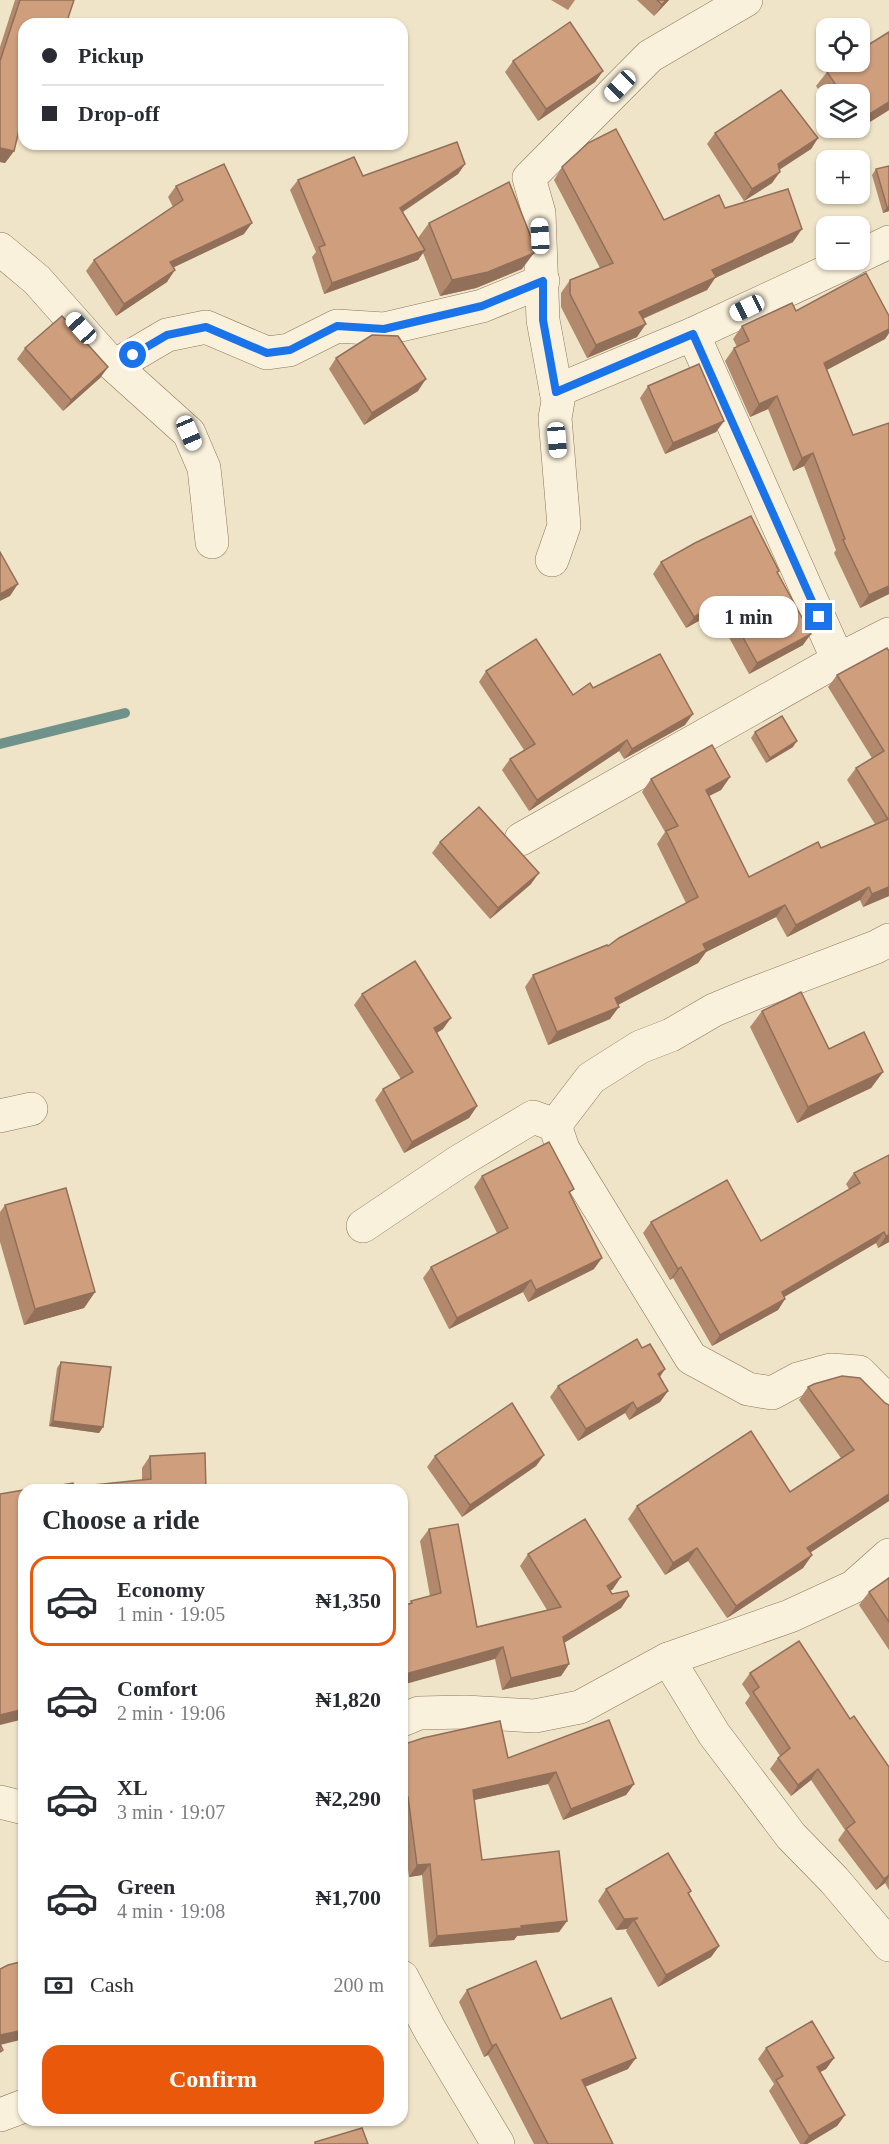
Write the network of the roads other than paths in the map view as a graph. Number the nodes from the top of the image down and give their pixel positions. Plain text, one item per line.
1 (746, 0) edge
2 (889, 242) edge
3 (0, 249) edge
4 (870, 251) edge
5 (831, 270) edge
6 (543, 281) junction
7 (693, 334) junction
8 (116, 365) junction
9 (556, 392) junction
10 (212, 542) dead end
11 (552, 560) dead end
12 (889, 634) edge
13 (838, 660) junction
14 (521, 839) dead end
15 (889, 940) edge
16 (555, 1125) junction
17 (363, 1226) dead end
18 (889, 1402) edge
19 (889, 1555) edge
20 (668, 1659) junction
21 (408, 1718) edge
22 (0, 1802) edge
23 (18, 1806) edge
24 (889, 1945) edge
25 (408, 1988) edge
26 (18, 2108) edge
27 (0, 2115) edge
28 (498, 2144) edge

1 - 6 street
2 - 4 street
3 - 8 street
5 - 7 street
6 - 8 street
6 - 9 street
7 - 9 street
7 - 13 street
8 - 10 street
9 - 11 street
12 - 13 street
13 - 14 street
15 - 16 street
16 - 17 street
16 - 18 street
19 - 20 street
20 - 21 street
20 - 24 street
22 - 23 street
25 - 28 street
26 - 27 street

